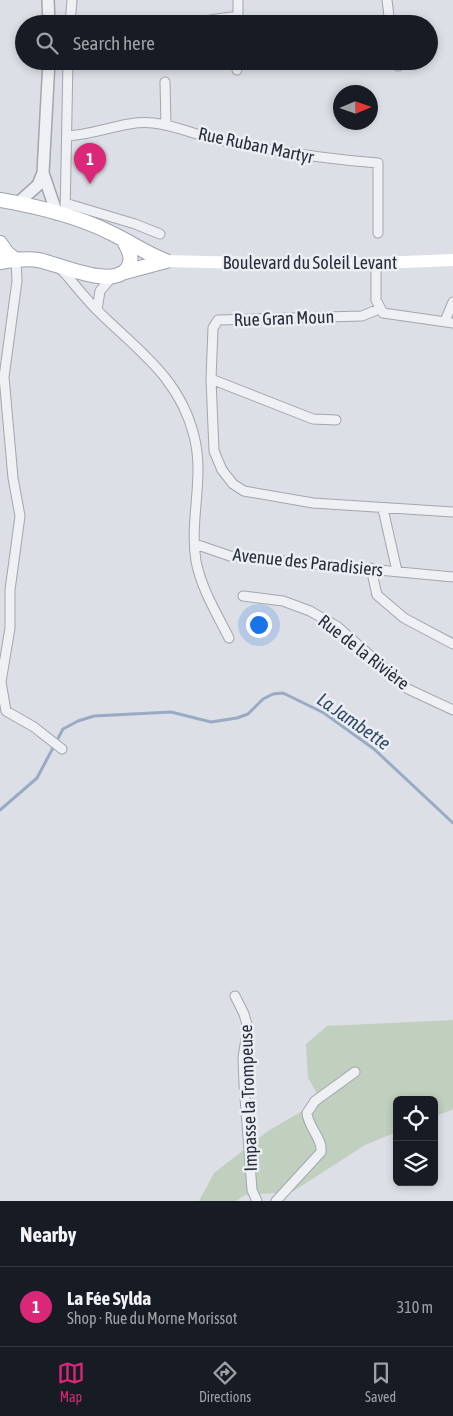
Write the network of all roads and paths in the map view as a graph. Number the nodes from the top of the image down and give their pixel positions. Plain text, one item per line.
1 (48, 0) edge
2 (72, 0) edge
3 (238, 0) edge
4 (387, 0) edge
5 (48, 15) edge
6 (71, 15) edge
7 (238, 15) edge
8 (389, 15) edge
9 (49, 70) edge
10 (68, 70) edge
11 (164, 82) dead end
12 (166, 125) junction
13 (67, 136) junction
14 (43, 173) junction
15 (7, 203) edge
16 (63, 211) junction
17 (378, 232) dead end
18 (160, 234) dead end
19 (124, 241) junction
20 (0, 243) edge
21 (16, 260) junction
22 (453, 260) edge
23 (166, 261) junction
24 (0, 262) edge
25 (376, 263) junction
26 (58, 265) junction
27 (125, 272) junction
28 (111, 278) junction
29 (453, 302) edge
30 (379, 309) junction
31 (97, 310) junction
32 (449, 322) edge
33 (211, 379) junction
34 (336, 420) dead end
35 (383, 509) junction
36 (453, 512) edge
37 (195, 544) junction
38 (371, 568) junction
39 (397, 571) junction
40 (453, 578) edge
41 (243, 596) dead end
42 (229, 638) dead end
43 (453, 644) edge
44 (453, 710) edge
45 (62, 749) dead end
46 (235, 996) dead end
47 (355, 1072) dead end
48 (257, 1201) edge
49 (276, 1201) edge

1 - 5 street
2 - 6 street
3 - 7 street
4 - 8 street
9 - 14 street
10 - 13 street
11 - 12 street
12 - 13 street, Rue Ruban Martyr
12 - 17 street, Rue Ruban Martyr
13 - 16 street
14 - 15 street
14 - 16 street
15 - 16 main road, Boulevard du Soleil Levant
16 - 18 street
16 - 19 main road, Boulevard du Soleil Levant
19 - 23 main road, Boulevard du Soleil Levant
19 - 27 main road
20 - 21 main road
21 - 24 main road
21 - 26 main road
21 - 45 street
22 - 25 main road, Boulevard du Soleil Levant
23 - 25 main road, Boulevard du Soleil Levant
23 - 27 main road, Boulevard du Soleil Levant
25 - 30 street
26 - 28 main road
26 - 31 street
27 - 28 main road, Boulevard du Soleil Levant
28 - 31 street
29 - 32 street
30 - 32 street
30 - 33 street, Rue Gran Moun
31 - 37 street
33 - 34 street
33 - 35 street
35 - 36 street
35 - 39 street
37 - 38 street, Avenue des Paradisiers
37 - 42 street
38 - 39 street, Avenue des Paradisiers
38 - 43 street
39 - 40 street, Avenue des Paradisiers
41 - 44 street, Rue de la Rivière
46 - 48 street, Impasse la Trompeuse
47 - 49 street

